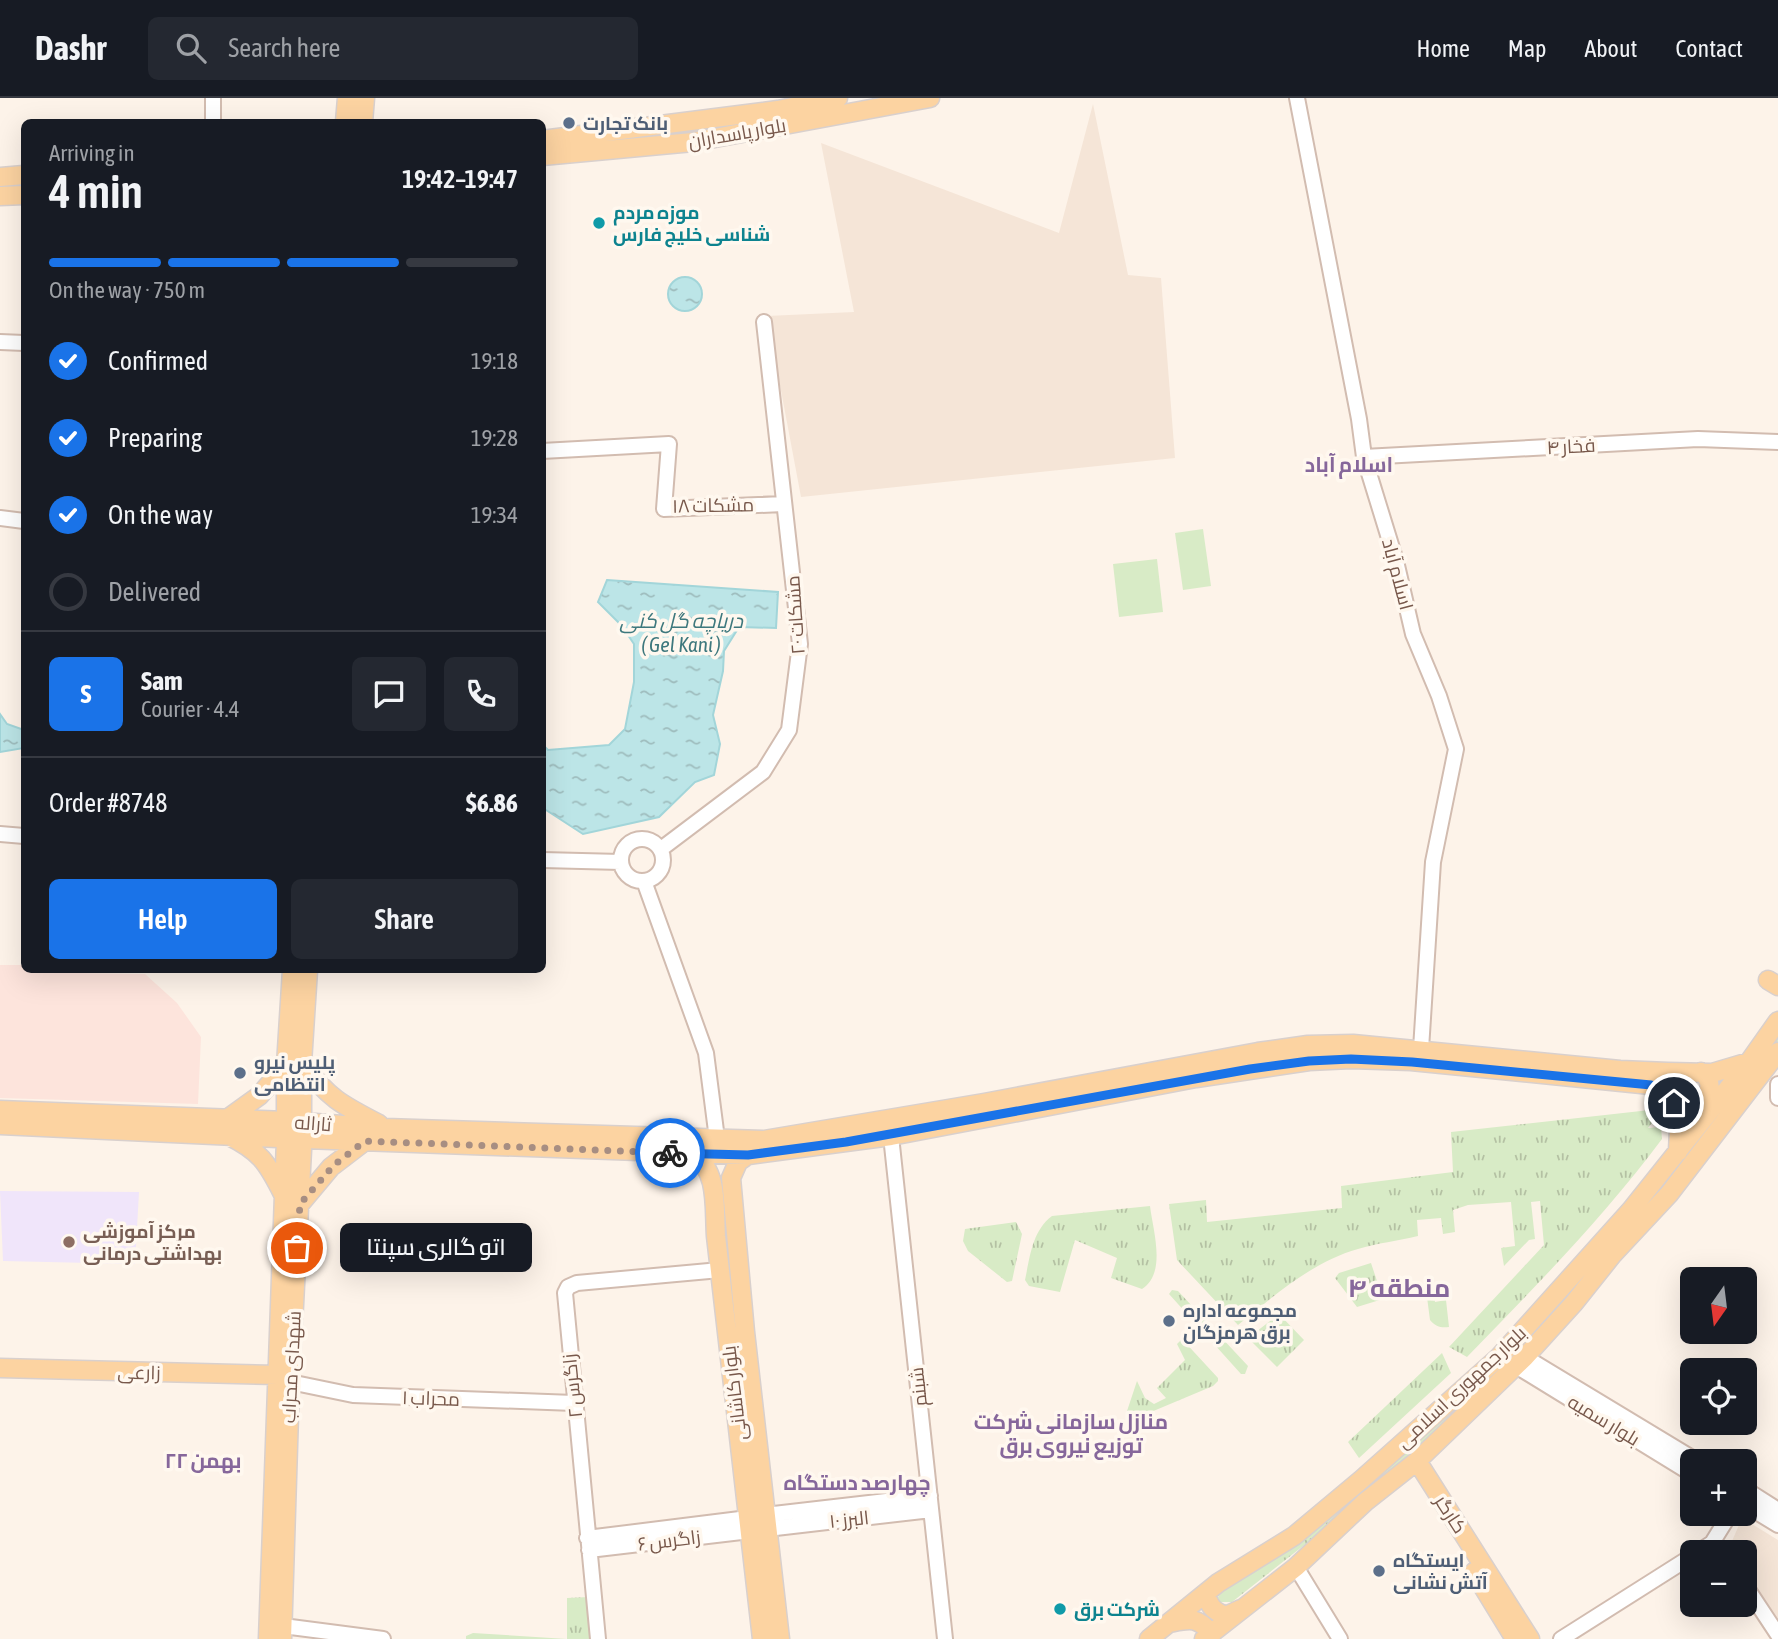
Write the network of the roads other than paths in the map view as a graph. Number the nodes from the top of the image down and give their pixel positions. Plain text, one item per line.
1 (213, 98) edge
2 (347, 98) edge
3 (838, 98) edge
4 (930, 98) edge
5 (1297, 98) edge
6 (213, 119) edge
7 (345, 119) edge
8 (546, 139) edge
9 (546, 156) edge
10 (21, 176) edge
11 (0, 177) edge
12 (21, 195) edge
13 (0, 196) edge
14 (764, 323) dead end
15 (0, 342) edge
16 (21, 343) edge
17 (1778, 442) edge
18 (546, 451) edge
19 (1364, 457) junction
20 (783, 504) junction
21 (0, 518) edge
22 (21, 521) edge
23 (0, 834) edge
24 (21, 836) edge
25 (661, 849) junction
26 (546, 860) edge
27 (621, 862) junction
28 (644, 881) junction
29 (292, 973) edge
30 (308, 973) edge
31 (1778, 1021) edge
32 (1421, 1049) junction
33 (1778, 1052) edge
34 (1749, 1062) junction
35 (294, 1064) junction
36 (1194, 1071) junction
37 (1701, 1072) junction
38 (1778, 1084) edge
39 (1778, 1098) edge
40 (1674, 1103) junction
41 (0, 1110) edge
42 (0, 1125) edge
43 (227, 1127) junction
44 (385, 1128) junction
45 (295, 1130) junction
46 (408, 1136) junction
47 (891, 1136) junction
48 (717, 1139) junction
49 (365, 1141) junction
50 (1678, 1152) junction
51 (693, 1154) junction
52 (748, 1155) junction
53 (711, 1174) junction
54 (731, 1178) junction
55 (292, 1200) junction
56 (720, 1270) junction
57 (1528, 1366) junction
58 (0, 1368) edge
59 (0, 1380) edge
60 (282, 1381) junction
61 (574, 1403) junction
62 (1680, 1451) edge
63 (1410, 1466) junction
64 (1680, 1466) edge
65 (1757, 1497) edge
66 (931, 1503) junction
67 (1778, 1510) edge
68 (1757, 1512) edge
69 (758, 1523) junction
70 (1778, 1525) edge
71 (588, 1544) junction
72 (1680, 1564) edge
73 (1296, 1567) junction
74 (1206, 1593) junction
75 (1757, 1603) edge
76 (1249, 1606) junction
77 (1169, 1623) junction
78 (283, 1632) edge
79 (1520, 1634) edge
80 (1778, 1635) edge
81 (1208, 1636) edge
82 (268, 1639) edge
83 (383, 1639) edge
84 (597, 1639) edge
85 (762, 1639) edge
86 (780, 1639) edge
87 (945, 1639) edge
88 (1149, 1639) edge
89 (1340, 1639) edge
90 (1561, 1639) edge

1 - 6 street
2 - 7 main road
3 - 8 main road, بلوار پاسداران
4 - 9 main road, بلوار پاسداران
5 - 19 street, اسلام آباد
10 - 11 main road
12 - 13 main road
14 - 20 street, مشکات ۲۰
15 - 16 street
17 - 19 street, فخار ۴
18 - 20 street, مشکات ۱۸
19 - 32 street, اسلام آباد
20 - 25 street, مشکات ۲۰
21 - 22 street
23 - 24 street
25 - 27 street
25 - 28 street
26 - 27 street
27 - 28 street
28 - 48 street
29 - 35 main road, شهدای محراب
30 - 35 main road, شهدای محراب
31 - 34 main road, بلوار جمهوری اسلامی
32 - 36 main road, ثاراله
32 - 37 main road, ثاراله
33 - 57 main road, بلوار جمهوری اسلامی
34 - 37 main road, ثاراله
34 - 50 main road, بلوار جمهوری اسلامی
35 - 43 main road
35 - 44 main road
35 - 45 main road, شهدای محراب
36 - 40 main road, ثاراله
36 - 47 main road, ثاراله
36 - 48 main road, ثاراله
37 - 40 main road
38 - 39 street
40 - 50 main road
41 - 43 main road, ثاراله
42 - 43 main road, ثاراله
43 - 45 main road, ثاراله
43 - 55 main road
44 - 45 main road, ثاراله
44 - 46 main road, ثاراله
45 - 49 main road, ثاراله
45 - 55 main road, شهدای محراب
46 - 48 main road, ثاراله
46 - 49 main road, ثاراله
46 - 51 main road, ثاراله
47 - 52 main road, ثاراله
47 - 66 street, شبنم
49 - 55 main road
50 - 74 main road, بلوار جمهوری اسلامی
51 - 52 main road, ثاراله
51 - 53 main road
52 - 54 main road
53 - 54 main road
53 - 56 main road, بلوار کاشانی
54 - 69 main road, بلوار کاشانی
55 - 60 main road, شهدای محراب
56 - 61 street, زاگرس ۲
56 - 69 main road, بلوار کاشانی
57 - 62 street, بلوار سمیه
57 - 63 main road, بلوار جمهوری اسلامی
57 - 64 street, بلوار سمیه
58 - 60 main road, زارعی
59 - 60 main road, زارعی
60 - 61 street, محراب ۱
60 - 78 main road, شهدای محراب
60 - 82 main road, شهدای محراب
61 - 71 street, زاگرس ۲
63 - 73 main road, بلوار جمهوری اسلامی
63 - 79 main road, کارگر
65 - 67 street
66 - 69 street, البرز ۱۰
66 - 87 street, شبنم
68 - 70 street
69 - 71 street, زاگرس ۶
69 - 85 main road, بلوار کاشانی
69 - 86 main road, بلوار کاشانی
71 - 84 street, زاگرس ۲
72 - 90 street
73 - 76 main road, بلوار جمهوری اسلامی
73 - 89 street
74 - 76 main road
74 - 77 main road, بلوار جمهوری اسلامی
75 - 80 street
76 - 81 main road, بلوار جمهوری اسلامی
77 - 81 main road
77 - 88 main road, بلوار جمهوری اسلامی
78 - 83 street

